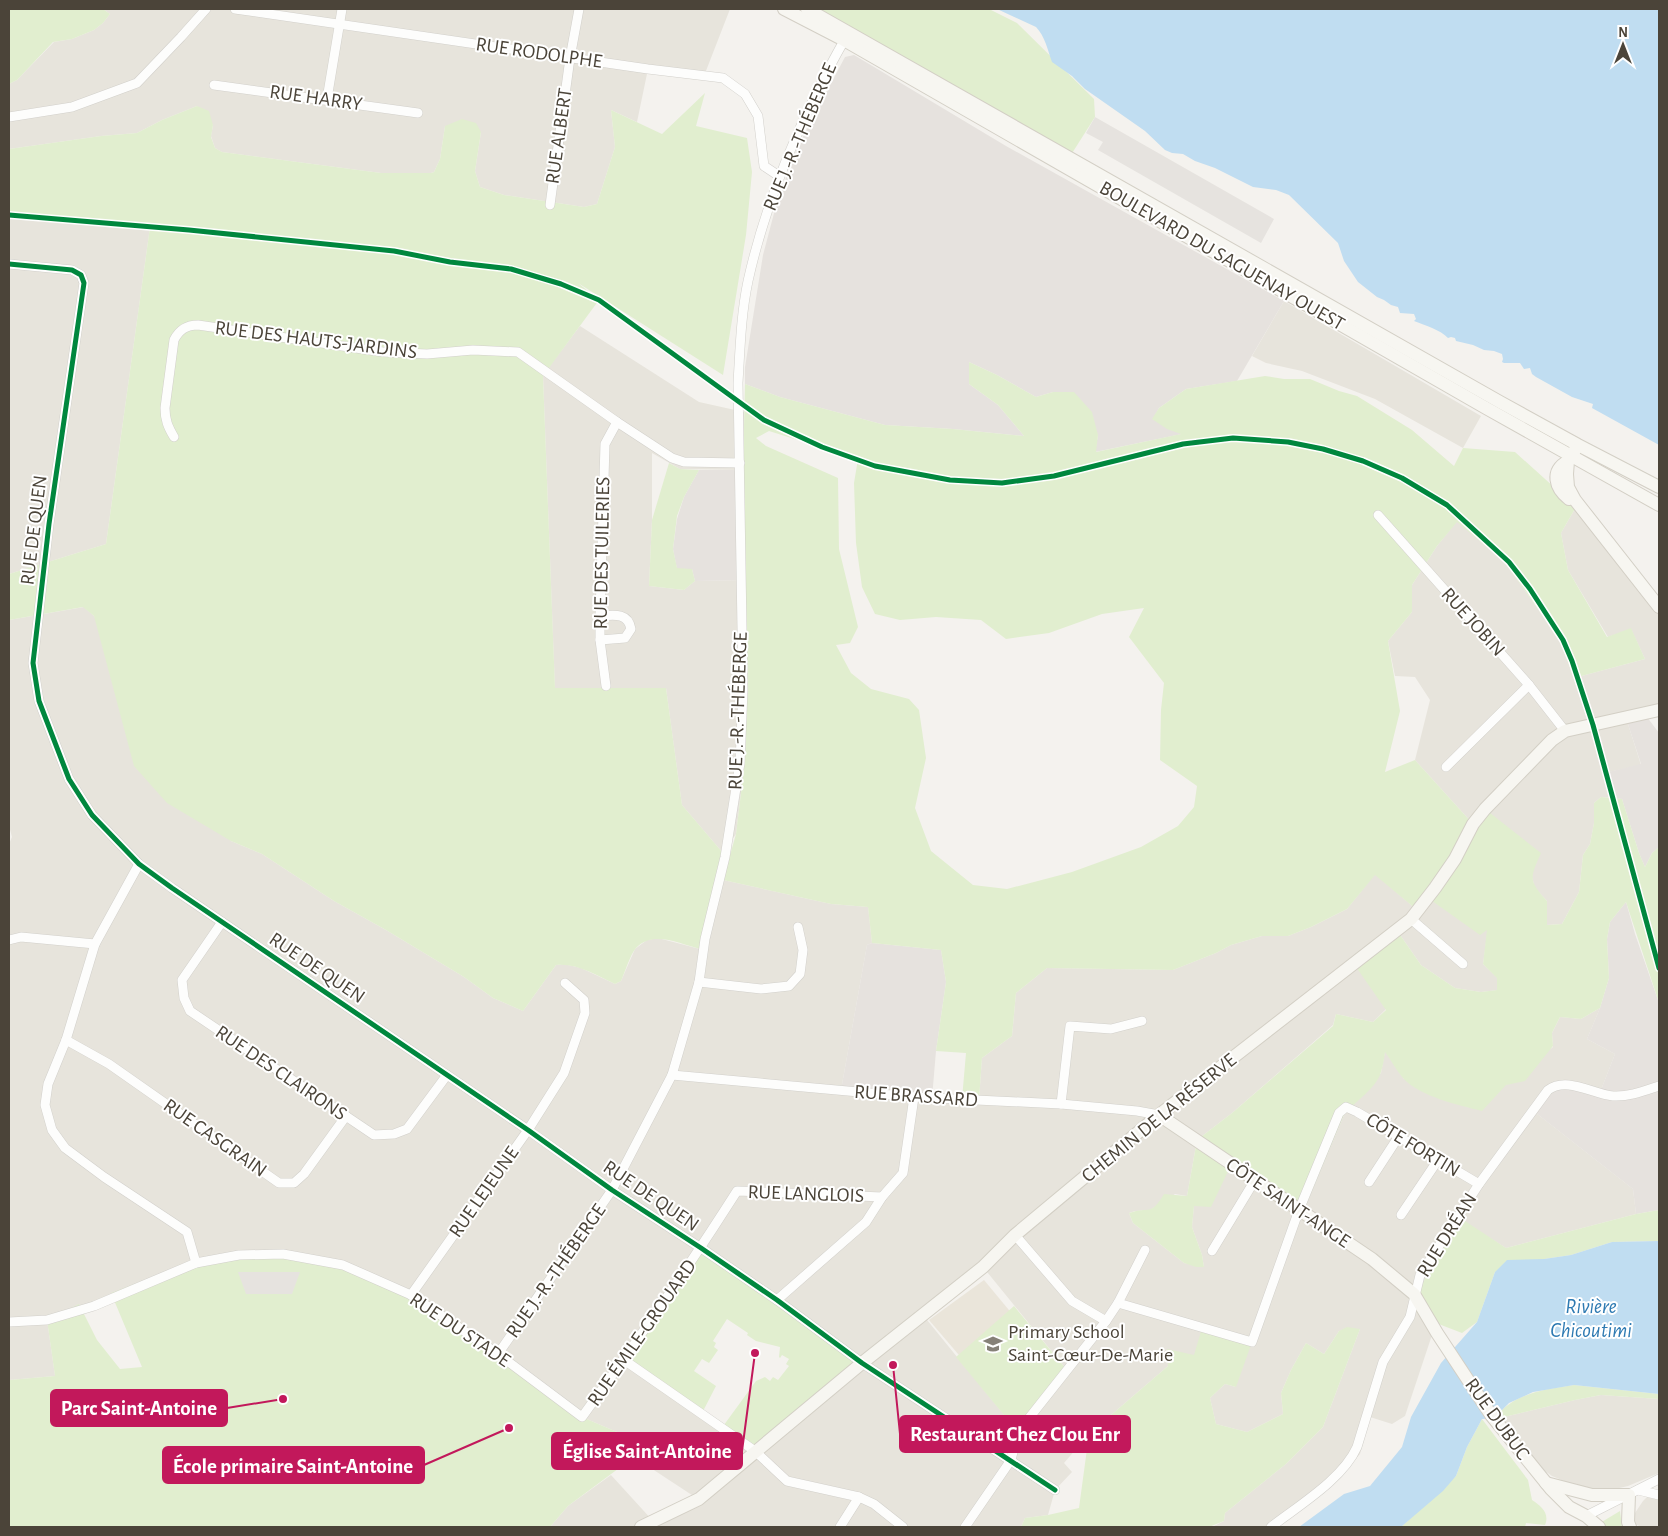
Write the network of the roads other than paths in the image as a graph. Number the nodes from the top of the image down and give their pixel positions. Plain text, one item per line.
1 (206, 9) edge
2 (235, 9) edge
3 (342, 9) edge
4 (579, 9) edge
5 (784, 9) edge
6 (807, 9) edge
7 (339, 25) junction
8 (847, 36) junction
9 (570, 58) junction
10 (214, 85) dead end
11 (326, 99) junction
12 (418, 113) dead end
13 (9, 117) edge
14 (779, 176) junction
15 (550, 205) dead end
16 (9, 264) edge
17 (617, 422) junction
18 (174, 437) dead end
19 (1573, 454) junction
20 (740, 463) junction
21 (1659, 487) edge
22 (1659, 505) edge
23 (1378, 515) dead end
24 (1659, 607) edge
25 (600, 616) junction
26 (600, 640) junction
27 (1530, 685) junction
28 (606, 686) dead end
29 (1659, 710) edge
30 (1566, 731) junction
31 (1446, 767) dead end
32 (139, 864) junction
33 (1411, 919) junction
34 (222, 922) junction
35 (798, 927) dead end
36 (9, 940) edge
37 (95, 944) junction
38 (1463, 964) dead end
39 (699, 982) junction
40 (564, 983) dead end
41 (1142, 1021) dead end
42 (66, 1040) junction
43 (447, 1074) junction
44 (672, 1075) junction
45 (1659, 1086) edge
46 (914, 1097) junction
47 (1061, 1104) junction
48 (346, 1116) junction
49 (1159, 1116) junction
50 (528, 1130) junction
51 (1399, 1136) junction
52 (1438, 1160) junction
53 (1255, 1180) junction
54 (1369, 1182) dead end
55 (1479, 1184) junction
56 (612, 1190) junction
57 (882, 1197) junction
58 (1299, 1210) junction
59 (1401, 1215) dead end
60 (1015, 1235) junction
61 (701, 1248) junction
62 (1145, 1250) dead end
63 (1212, 1251) dead end
64 (196, 1263) junction
65 (1414, 1294) junction
66 (411, 1295) junction
67 (777, 1300) junction
68 (1118, 1303) junction
69 (1106, 1321) junction
70 (9, 1322) edge
71 (498, 1354) junction
72 (624, 1360) junction
73 (862, 1363) junction
74 (582, 1417) joint
75 (755, 1451) junction
76 (1011, 1460) junction
77 (1659, 1479) edge
78 (1546, 1483) junction
79 (1055, 1490) dead end
80 (1633, 1493) junction
81 (1659, 1495) edge
82 (859, 1496) junction
83 (1586, 1516) junction
84 (641, 1527) edge
85 (840, 1527) edge
86 (903, 1527) edge
87 (965, 1527) edge
88 (1271, 1527) edge
89 (1599, 1527) edge
90 (1630, 1527) edge

1 - 13 street
2 - 7 street, RUE RODOLPHE
3 - 7 street
4 - 9 street, RUE ALBERT
5 - 8 street, BOULEVARD DU SAGUENAY OUEST
6 - 8 street, BOULEVARD DU SAGUENAY OUEST
7 - 9 street, RUE RODOLPHE
7 - 11 street
8 - 14 street, RUE J.-R.-THÉBERGE
8 - 19 street, BOULEVARD DU SAGUENAY OUEST
9 - 14 street, RUE RODOLPHE
9 - 15 street, RUE ALBERT
10 - 11 street, RUE HARRY
11 - 12 street, RUE HARRY
14 - 20 street, RUE J.-R.-THÉBERGE
16 - 32 street, RUE DE QUEN
17 - 18 street, RUE DES HAUTS-JARDINS
17 - 20 street, RUE DES HAUTS-JARDINS
17 - 25 street, RUE DES TUILERIES
19 - 21 street, BOULEVARD DU SAGUENAY OUEST
19 - 22 street, BOULEVARD DU SAGUENAY OUEST
19 - 24 street
20 - 39 street, RUE J.-R.-THÉBERGE
23 - 27 street, RUE JOBIN
25 - 26 street, RUE DES TUILERIES
25 - 26 street
26 - 28 street, RUE DES TUILERIES
27 - 30 street, RUE JOBIN
27 - 31 street
29 - 30 street, CHEMIN DE LA RÉSERVE
30 - 33 street, CHEMIN DE LA RÉSERVE
32 - 34 street, RUE DE QUEN
32 - 37 street
33 - 38 street
33 - 49 street, CHEMIN DE LA RÉSERVE
34 - 43 street, RUE DE QUEN
34 - 48 street, RUE DES CLAIRONS
35 - 39 street
36 - 37 street
37 - 42 street
39 - 44 street, RUE J.-R.-THÉBERGE
40 - 50 street, RUE LEJEUNE
41 - 47 street
42 - 48 street, RUE CASGRAIN
42 - 64 street
43 - 48 street, RUE DES CLAIRONS
43 - 50 street, RUE DE QUEN
44 - 46 street, RUE BRASSARD
44 - 56 street, RUE J.-R.-THÉBERGE
45 - 55 street, RUE DRÉAN
46 - 47 street, RUE BRASSARD
46 - 57 street
47 - 49 street, RUE BRASSARD
49 - 53 street, CÔTE SAINT-ANGE
49 - 60 street, CHEMIN DE LA RÉSERVE
50 - 56 street, RUE DE QUEN
50 - 66 street, RUE LEJEUNE
51 - 52 street, CÔTE FORTIN
51 - 54 street
51 - 58 street, CÔTE FORTIN
52 - 55 street, CÔTE FORTIN
52 - 59 street
53 - 58 street, CÔTE SAINT-ANGE
53 - 63 street
55 - 65 street, RUE DRÉAN
56 - 61 street, RUE DE QUEN
56 - 71 street, RUE J.-R.-THÉBERGE
57 - 61 street, RUE LANGLOIS
57 - 67 street
58 - 65 street, CÔTE SAINT-ANGE
58 - 68 street
60 - 69 street
60 - 73 street, CHEMIN DE LA RÉSERVE
61 - 67 street, RUE DE QUEN
61 - 72 street, RUE ÉMILE-GROUARD
62 - 68 street
64 - 66 street, RUE DU STADE
64 - 70 street, RUE DU STADE
65 - 78 street, RUE DUBUC
65 - 88 street, RUE DRÉAN
66 - 71 street, RUE DU STADE
67 - 73 street, RUE DE QUEN
68 - 69 street
69 - 76 street
71 - 74 street, RUE DU STADE
72 - 74 street, RUE ÉMILE-GROUARD
72 - 75 street
73 - 75 street, CHEMIN DE LA RÉSERVE
73 - 76 street, RUE DE QUEN
75 - 82 street
75 - 84 street, CHEMIN DE LA RÉSERVE
76 - 79 street, RUE DE QUEN
76 - 87 street
77 - 80 street
78 - 80 street
78 - 83 street, RUE DUBUC
80 - 81 street
80 - 83 street
80 - 90 street
82 - 85 street
82 - 86 street
83 - 89 street, RUE DUBUC

